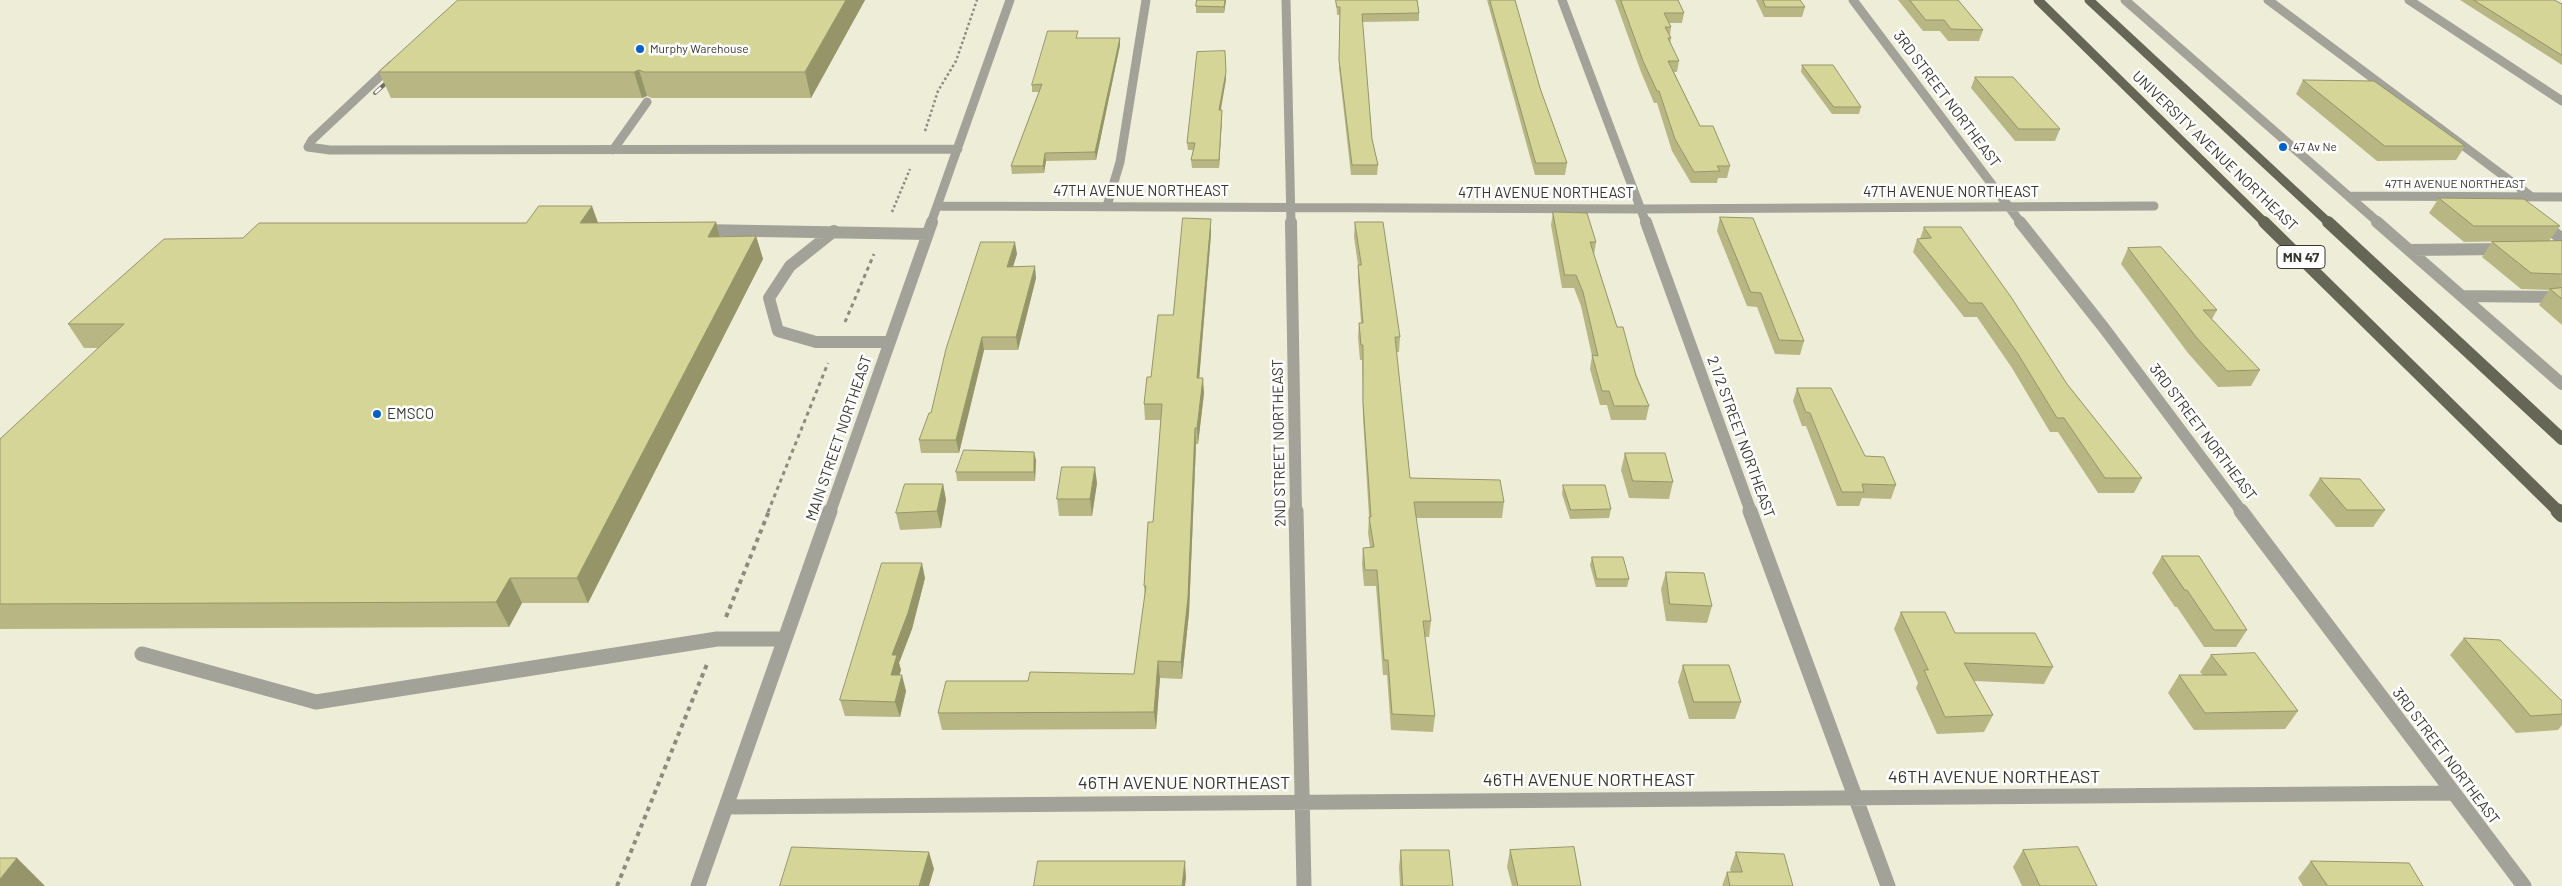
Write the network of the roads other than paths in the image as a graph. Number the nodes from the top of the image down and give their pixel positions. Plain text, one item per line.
1 (1010, 0) edge
2 (1146, 0) edge
3 (1286, 0) edge
4 (1562, 0) edge
5 (1853, 0) edge
6 (2038, 0) edge
7 (2089, 0) edge
8 (2125, 0) edge
9 (2268, 0) edge
10 (2409, 0) edge
11 (398, 60) edge
12 (2562, 101) edge
13 (647, 102) dead end
14 (958, 149) junction
15 (613, 150) junction
16 (2349, 196) junction
17 (2508, 197) junction
18 (2532, 197) junction
19 (2562, 197) edge
20 (938, 206) junction
21 (1107, 206) junction
22 (1290, 206) junction
23 (2008, 206) junction
24 (2154, 206) dead end
25 (1641, 208) junction
26 (692, 228) edge
27 (834, 231) junction
28 (928, 234) junction
29 (2562, 239) edge
30 (2514, 249) edge
31 (2409, 250) junction
32 (2462, 296) junction
33 (2562, 297) edge
34 (890, 342) junction
35 (2562, 384) edge
36 (2562, 439) edge
37 (2562, 515) edge
38 (785, 639) junction
39 (142, 654) dead end
40 (2453, 793) junction
41 (1854, 798) junction
42 (1303, 802) junction
43 (726, 807) junction
44 (698, 886) edge
45 (1304, 886) edge
46 (1888, 886) edge
47 (2524, 886) edge

1 - 14 street, MAIN STREET NORTHEAST
2 - 21 street
3 - 22 street, 2ND STREET NORTHEAST
4 - 25 street, 2 1/2 STREET NORTHEAST
5 - 23 street, 3RD STREET NORTHEAST
6 - 37 main road, UNIVERSITY AVENUE NORTHEAST / MN 47
7 - 36 main road, UNIVERSITY AVENUE NORTHEAST / MN 47
8 - 16 street
9 - 18 street
10 - 12 street
11 - 15 street
13 - 15 street
14 - 15 street
14 - 20 street, MAIN STREET NORTHEAST
16 - 17 street, 47TH AVENUE NORTHEAST
16 - 31 street
17 - 18 street, 47TH AVENUE NORTHEAST
17 - 29 street
18 - 19 street, 47TH AVENUE NORTHEAST
20 - 21 street, 47TH AVENUE NORTHEAST
20 - 28 street, MAIN STREET NORTHEAST
21 - 22 street, 47TH AVENUE NORTHEAST
22 - 25 street, 47TH AVENUE NORTHEAST
22 - 42 street, 2ND STREET NORTHEAST
23 - 24 street, 47TH AVENUE NORTHEAST
23 - 25 street, 47TH AVENUE NORTHEAST
23 - 40 street, 3RD STREET NORTHEAST
25 - 41 street, 2 1/2 STREET NORTHEAST
26 - 27 street
27 - 28 street
27 - 34 street
28 - 34 street, MAIN STREET NORTHEAST
30 - 31 street
31 - 32 street
32 - 33 street
32 - 35 street
34 - 38 street, MAIN STREET NORTHEAST
38 - 39 street
38 - 43 street, MAIN STREET NORTHEAST
40 - 41 street, 46TH AVENUE NORTHEAST
40 - 47 street, 3RD STREET NORTHEAST
41 - 42 street, 46TH AVENUE NORTHEAST
41 - 46 street, 2 1/2 STREET NORTHEAST
42 - 43 street, 46TH AVENUE NORTHEAST
42 - 45 street, 2ND STREET NORTHEAST
43 - 44 street, MAIN STREET NORTHEAST

